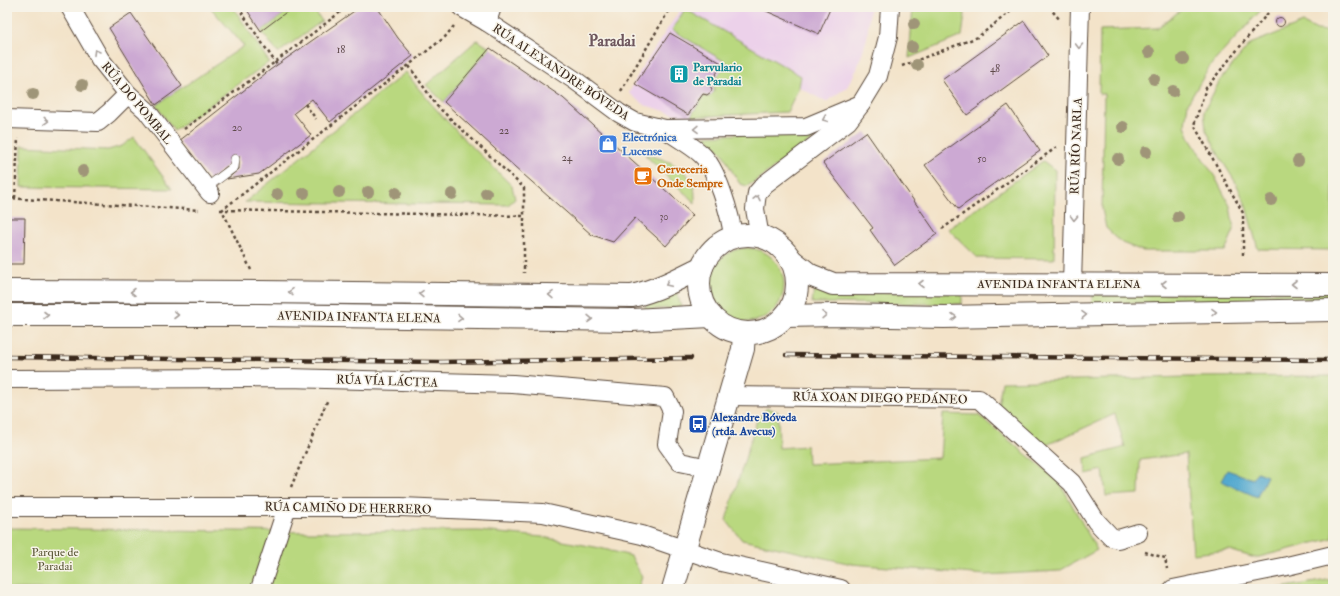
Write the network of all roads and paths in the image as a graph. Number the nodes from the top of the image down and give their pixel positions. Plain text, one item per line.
1 (70, 7) edge
2 (238, 7) edge
3 (347, 7) edge
4 (461, 7) edge
5 (671, 7) edge
6 (890, 7) edge
7 (1016, 7) edge
8 (1049, 7) edge
9 (1080, 7) edge
10 (1273, 7) edge
11 (490, 15) edge
12 (1061, 22) dead end
13 (455, 24) dead end
14 (276, 64) junction
15 (408, 66) junction
16 (902, 66) dead end
17 (128, 94) junction
18 (619, 95) dead end
19 (305, 104) dead end
20 (861, 104) junction
21 (316, 119) dead end
22 (10, 127) edge
23 (665, 130) junction
24 (169, 141) junction
25 (1058, 146) dead end
26 (235, 160) dead end
27 (211, 197) junction
28 (7, 198) edge
29 (15, 198) junction
30 (192, 204) dead end
31 (196, 210) junction
32 (203, 210) dead end
33 (222, 210) junction
34 (524, 216) junction
35 (942, 230) dead end
36 (733, 237) junction
37 (760, 237) junction
38 (1243, 254) dead end
39 (791, 260) junction
40 (702, 267) junction
41 (252, 272) dead end
42 (524, 276) dead end
43 (1072, 284) junction
44 (1333, 284) edge
45 (7, 292) edge
46 (1333, 310) edge
47 (7, 315) edge
48 (711, 316) junction
49 (785, 316) junction
50 (744, 333) junction
51 (7, 379) edge
52 (336, 379) junction
53 (730, 396) junction
54 (709, 468) junction
55 (290, 489) dead end
56 (7, 507) edge
57 (287, 507) junction
58 (1138, 532) joint
59 (685, 550) junction
60 (1333, 555) edge
61 (1167, 568) dead end
62 (260, 589) edge
63 (673, 589) edge
64 (841, 589) edge
65 (1173, 589) edge

17 -> 1 street, RÚA DO POMBAL
2 - 14 path
3 - 14 path
4 - 11 street, RÚA ALEXANDRE BÓVEDA
5 - 18 path
6 - 20 street
7 - 16 path
8 - 12 path
9 -> 43 street, RÚA RÍO NARLA
10 - 38 path
11 - 23 street, RÚA ALEXANDRE BÓVEDA
13 - 15 path
14 - 24 path
15 - 33 path
15 - 34 path
22 -> 17 street
17 - 24 street, RÚA DO POMBAL
19 - 21 path
20 -> 23 street, RÚA ALEXANDRE BÓVEDA
37 -> 20 street
22 - 29 path
23 - 36 street, RÚA ALEXANDRE BÓVEDA
24 - 27 street, RÚA DO POMBAL
25 - 35 path
26 - 27 lane
27 - 33 path
28 - 29 path
29 - 31 path
30 - 31 path
31 - 32 path
33 - 34 path
33 - 41 path
34 - 42 path
36 - 37 street
36 - 40 street
37 - 39 street
43 -> 39 street, AVENIDA INFANTA ELENA
39 - 49 street
40 -> 45 street, AVENIDA INFANTA ELENA
40 - 48 street
44 -> 43 street, AVENIDA INFANTA ELENA
49 -> 46 street
47 -> 48 street, AVENIDA INFANTA ELENA
48 - 50 street
49 - 50 street
50 - 53 street
51 - 52 street, RÚA VÍA LÁCTEA
52 - 54 street, RÚA VÍA LÁCTEA
52 - 55 path
53 - 54 street
53 - 58 street, RÚA XOAN DIEGO PEDÁNEO
54 - 59 street
56 - 57 street, RÚA CAMIÑO DE HERRERO
57 - 59 street, RÚA CAMIÑO DE HERRERO
57 - 62 street
58 - 61 path
59 - 63 street
59 - 64 street
60 - 65 street

